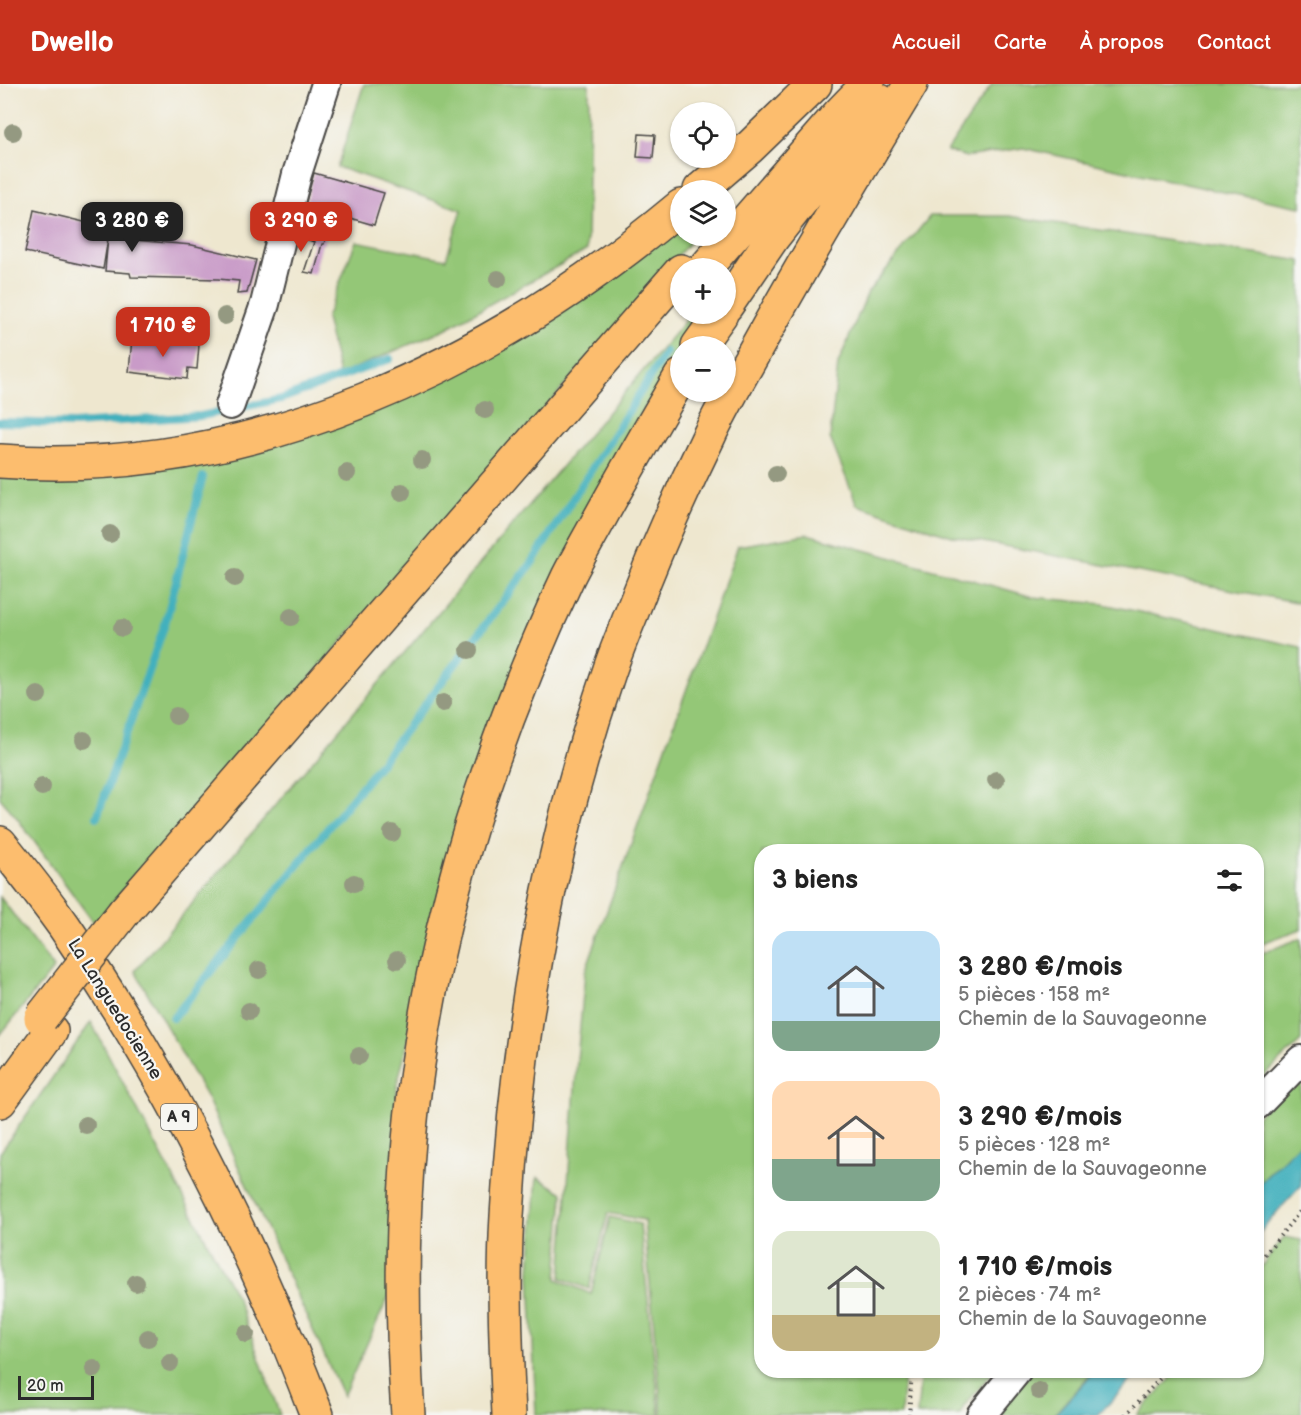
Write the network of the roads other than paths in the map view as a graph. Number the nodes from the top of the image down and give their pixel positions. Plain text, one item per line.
1 (326, 84) edge
2 (814, 84) edge
3 (845, 84) edge
4 (868, 84) edge
5 (894, 84) edge
6 (911, 84) edge
7 (711, 180) edge
8 (736, 210) edge
9 (670, 215) edge
10 (704, 246) edge
11 (693, 258) edge
12 (714, 258) edge
13 (670, 284) edge
14 (736, 291) edge
15 (670, 310) edge
16 (670, 395) edge
17 (230, 405) dead end
18 (0, 461) edge
19 (0, 843) edge
20 (129, 920) junction
21 (46, 1024) junction
22 (10, 1058) edge
23 (1301, 1060) edge
24 (0, 1075) edge
25 (1264, 1098) edge
26 (0, 1101) edge
27 (1011, 1378) edge
28 (317, 1415) edge
29 (408, 1415) edge
30 (509, 1415) edge
31 (981, 1415) edge

1 - 17 street
2 - 7 highway
3 - 8 highway
4 - 12 highway
5 - 14 highway
6 - 30 highway
9 - 18 highway
10 - 11 highway
13 - 20 highway
15 - 20 highway
16 - 29 highway
19 - 28 highway, La Languedocienne / A 9
20 - 21 highway, bridge
21 - 22 highway
21 - 26 highway
22 - 24 highway
23 - 25 street
27 - 31 street

